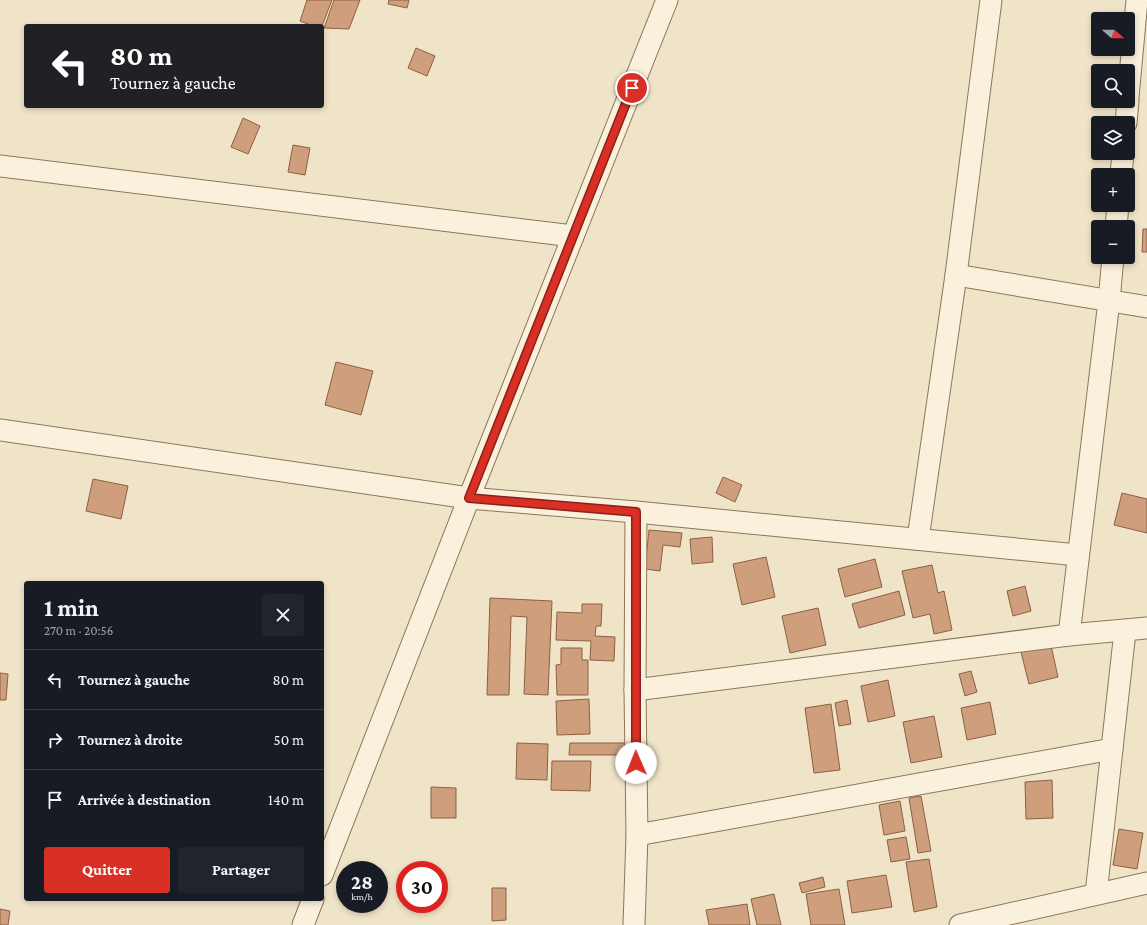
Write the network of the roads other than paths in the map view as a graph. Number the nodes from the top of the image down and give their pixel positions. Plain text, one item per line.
1 (667, 0) edge
2 (991, 0) edge
3 (1137, 0) edge
4 (1131, 64) edge
5 (0, 166) edge
6 (573, 236) junction
7 (1112, 264) edge
8 (956, 275) junction
9 (1109, 301) junction
10 (1147, 307) edge
11 (0, 430) edge
12 (469, 498) junction
13 (636, 512) junction
14 (918, 539) junction
15 (1078, 556) junction
16 (1147, 628) edge
17 (1125, 631) junction
18 (1069, 635) junction
19 (635, 690) junction
20 (1112, 749) junction
21 (637, 835) junction
22 (324, 871) edge
23 (1147, 883) edge
24 (1096, 894) junction
25 (312, 901) edge
26 (303, 925) edge
27 (634, 925) edge
28 (960, 925) edge

1 - 6 street
2 - 8 street
3 - 4 street
5 - 6 street
6 - 12 street
7 - 9 street
8 - 9 street
8 - 14 street
9 - 10 street
9 - 15 street
11 - 12 street
12 - 13 street
12 - 22 street
13 - 14 street
13 - 19 street
14 - 15 street
15 - 18 street
16 - 17 street
17 - 18 street
17 - 20 street
18 - 19 street
19 - 21 street
20 - 21 street
20 - 24 street
21 - 27 street
23 - 24 street
24 - 28 street
25 - 26 street

